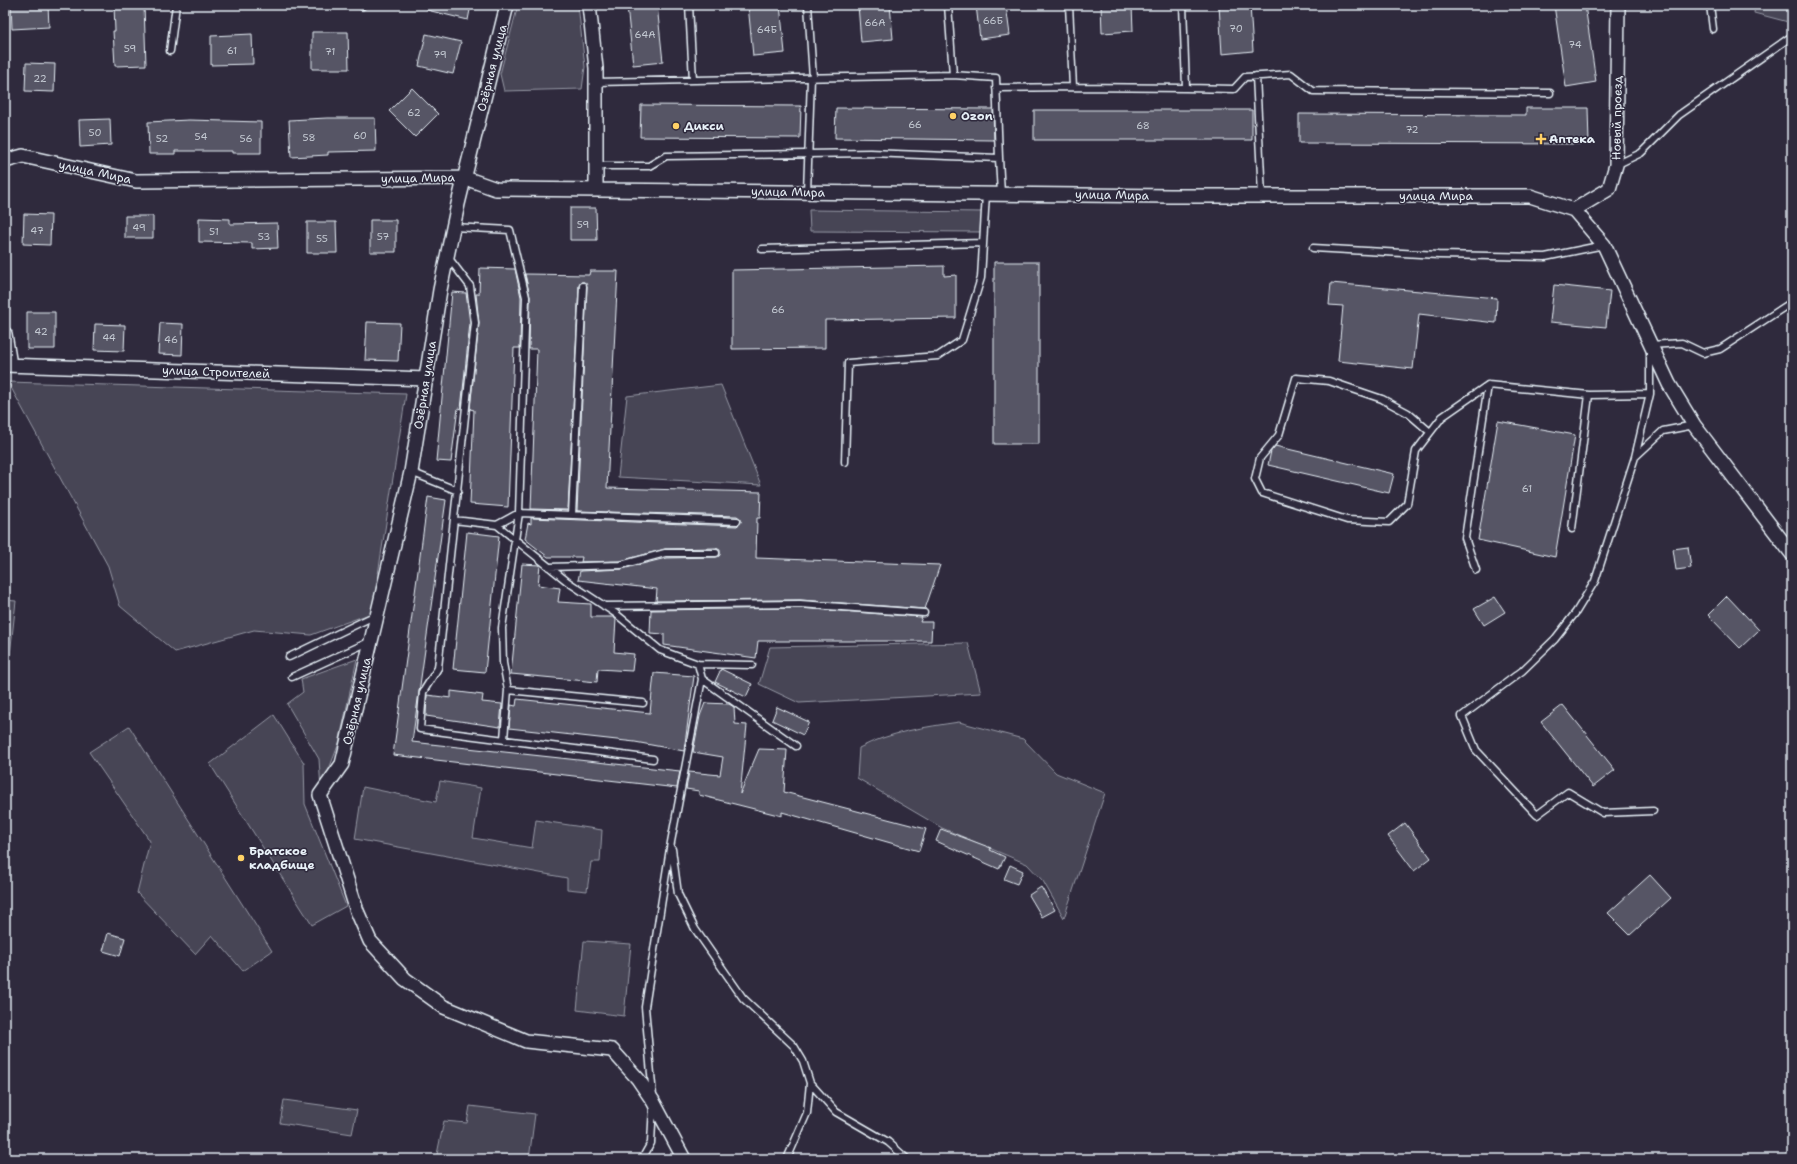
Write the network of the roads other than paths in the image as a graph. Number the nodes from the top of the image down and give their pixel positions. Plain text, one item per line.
1 (176, 5) edge
2 (507, 5) edge
3 (589, 5) edge
4 (689, 5) edge
5 (808, 5) edge
6 (948, 5) edge
7 (1069, 5) edge
8 (1183, 5) edge
9 (1618, 5) edge
10 (1710, 5) edge
11 (1713, 29) dead end
12 (1792, 36) edge
13 (170, 51) dead end
14 (953, 75) junction
15 (1256, 76) junction
16 (812, 78) junction
17 (693, 80) junction
18 (596, 82) junction
19 (1073, 87) junction
20 (996, 88) junction
21 (1186, 88) junction
22 (1550, 93) dead end
23 (809, 154) junction
24 (999, 158) junction
25 (5, 161) edge
26 (1616, 165) junction
27 (596, 166) junction
28 (464, 178) junction
29 (596, 189) junction
30 (807, 192) junction
31 (986, 194) junction
32 (1001, 194) junction
33 (1262, 196) junction
34 (1574, 210) junction
35 (453, 227) junction
36 (983, 243) junction
37 (1604, 245) junction
38 (1312, 248) dead end
39 (762, 249) dead end
40 (447, 256) junction
41 (583, 286) dead end
42 (1792, 302) edge
43 (5, 334) edge
44 (1650, 345) junction
45 (7, 365) edge
46 (427, 379) junction
47 (1488, 385) junction
48 (1650, 394) junction
49 (1589, 395) junction
50 (1694, 424) junction
51 (1430, 432) junction
52 (1635, 457) junction
53 (845, 462) dead end
54 (411, 472) junction
55 (458, 491) junction
56 (519, 513) junction
57 (572, 515) junction
58 (454, 520) junction
59 (737, 521) dead end
60 (497, 525) junction
61 (1572, 529) dead end
62 (515, 539) junction
63 (716, 553) dead end
64 (1792, 554) edge
65 (549, 567) junction
66 (1476, 570) dead end
67 (604, 606) junction
68 (924, 613) dead end
69 (376, 615) junction
70 (371, 641) junction
71 (289, 657) dead end
72 (698, 664) junction
73 (752, 665) dead end
74 (292, 677) dead end
75 (702, 679) junction
76 (508, 690) junction
77 (643, 703) dead end
78 (504, 739) junction
79 (796, 746) dead end
80 (653, 758) dead end
81 (1653, 811) dead end
82 (671, 842) junction
83 (810, 1083) junction
84 (653, 1101) junction
85 (642, 1159) edge
86 (684, 1159) edge
87 (787, 1159) edge
88 (907, 1159) edge

1 - 13 lane
2 - 28 street, Озёрная улица
3 - 18 street
4 - 17 lane
5 - 16 lane
6 - 14 lane
7 - 19 lane
8 - 21 lane
9 - 26 street, Новый проезд
10 - 11 lane
12 - 26 lane
14 - 16 lane
14 - 20 lane
15 - 21 lane
15 - 22 lane
15 - 33 lane
16 - 17 lane
16 - 23 lane
17 - 18 lane
18 - 27 street
19 - 20 lane
19 - 21 lane
20 - 24 lane
23 - 24 lane
23 - 27 lane
23 - 30 lane
24 - 32 lane
25 - 28 street, улица Мира
26 - 34 street, Новый проезд
27 - 29 street
28 - 29 street, улица Мира
28 - 35 street, Озёрная улица
29 - 30 street, улица Мира
30 - 31 street, улица Мира
31 - 32 street, улица Мира
31 - 36 lane
32 - 33 street, улица Мира
33 - 34 street, улица Мира
34 - 37 street
35 - 40 street, Озёрная улица
35 - 56 lane
36 - 39 lane
36 - 53 lane
37 - 38 lane
37 - 44 street
40 - 46 street, Озёрная улица
40 - 55 lane
41 - 57 lane
42 - 44 lane
43 - 45 street
44 - 48 lane
44 - 50 street
45 - 46 street, улица Строителей
46 - 54 street, Озёрная улица
47 - 49 lane
47 - 51 lane
47 - 66 lane
48 - 49 lane
48 - 52 lane
49 - 61 lane
50 - 52 lane
50 - 64 street
51 - 51 lane
52 - 81 lane
54 - 55 lane
54 - 69 street, Озёрная улица
55 - 58 lane
56 - 57 lane
56 - 60 lane
56 - 62 lane
57 - 59 lane
58 - 60 lane
58 - 78 lane
60 - 62 lane
62 - 65 lane
62 - 76 lane
63 - 65 lane
65 - 67 lane
67 - 68 lane
67 - 72 lane
69 - 70 street, Озёрная улица
69 - 71 lane
70 - 74 lane
70 - 84 street, Озёрная улица
72 - 73 lane
72 - 75 lane
75 - 79 lane
75 - 82 lane
76 - 77 lane
76 - 78 lane
78 - 80 lane
82 - 83 lane
82 - 84 lane
83 - 87 lane
83 - 88 lane
84 - 85 lane
84 - 86 street

